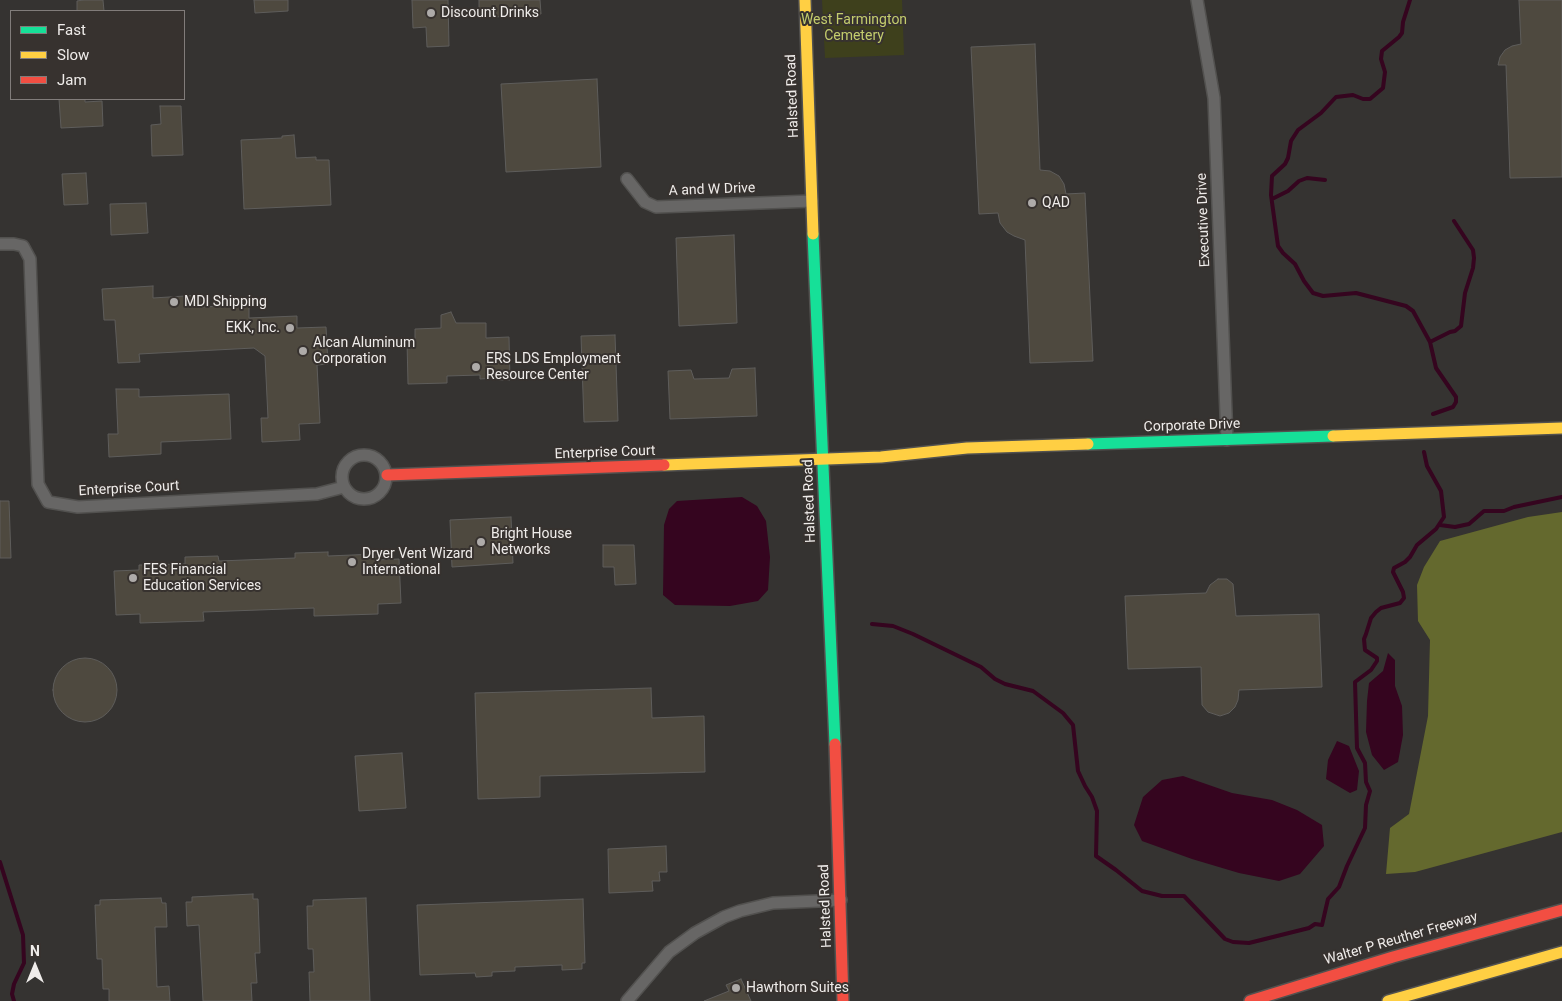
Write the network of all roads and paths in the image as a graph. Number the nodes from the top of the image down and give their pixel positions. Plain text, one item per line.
1 (805, 0) edge
2 (1197, 0) edge
3 (627, 178) dead end
4 (812, 201) junction
5 (0, 244) edge
6 (1562, 428) edge
7 (1227, 440) junction
8 (824, 459) junction
9 (387, 475) junction
10 (344, 486) junction
11 (841, 900) junction
12 (1562, 910) edge
13 (1562, 952) edge
14 (627, 1001) edge
15 (843, 1001) edge
16 (1250, 1001) edge
17 (1388, 1001) edge

1 - 4 main road, Halsted Road
2 - 7 street, Executive Drive
3 - 4 street, A and W Drive
4 - 8 main road, Halsted Road
5 - 10 street, Enterprise Court
6 - 7 main road, Corporate Drive
7 - 8 main road, Corporate Drive
8 - 9 main road, Enterprise Court
8 - 11 main road, Halsted Road
9 - 10 street
9 - 10 street
11 - 14 street
11 - 15 main road, Halsted Road
12 - 16 main road, Walter P Reuther Freeway
13 - 17 main road

